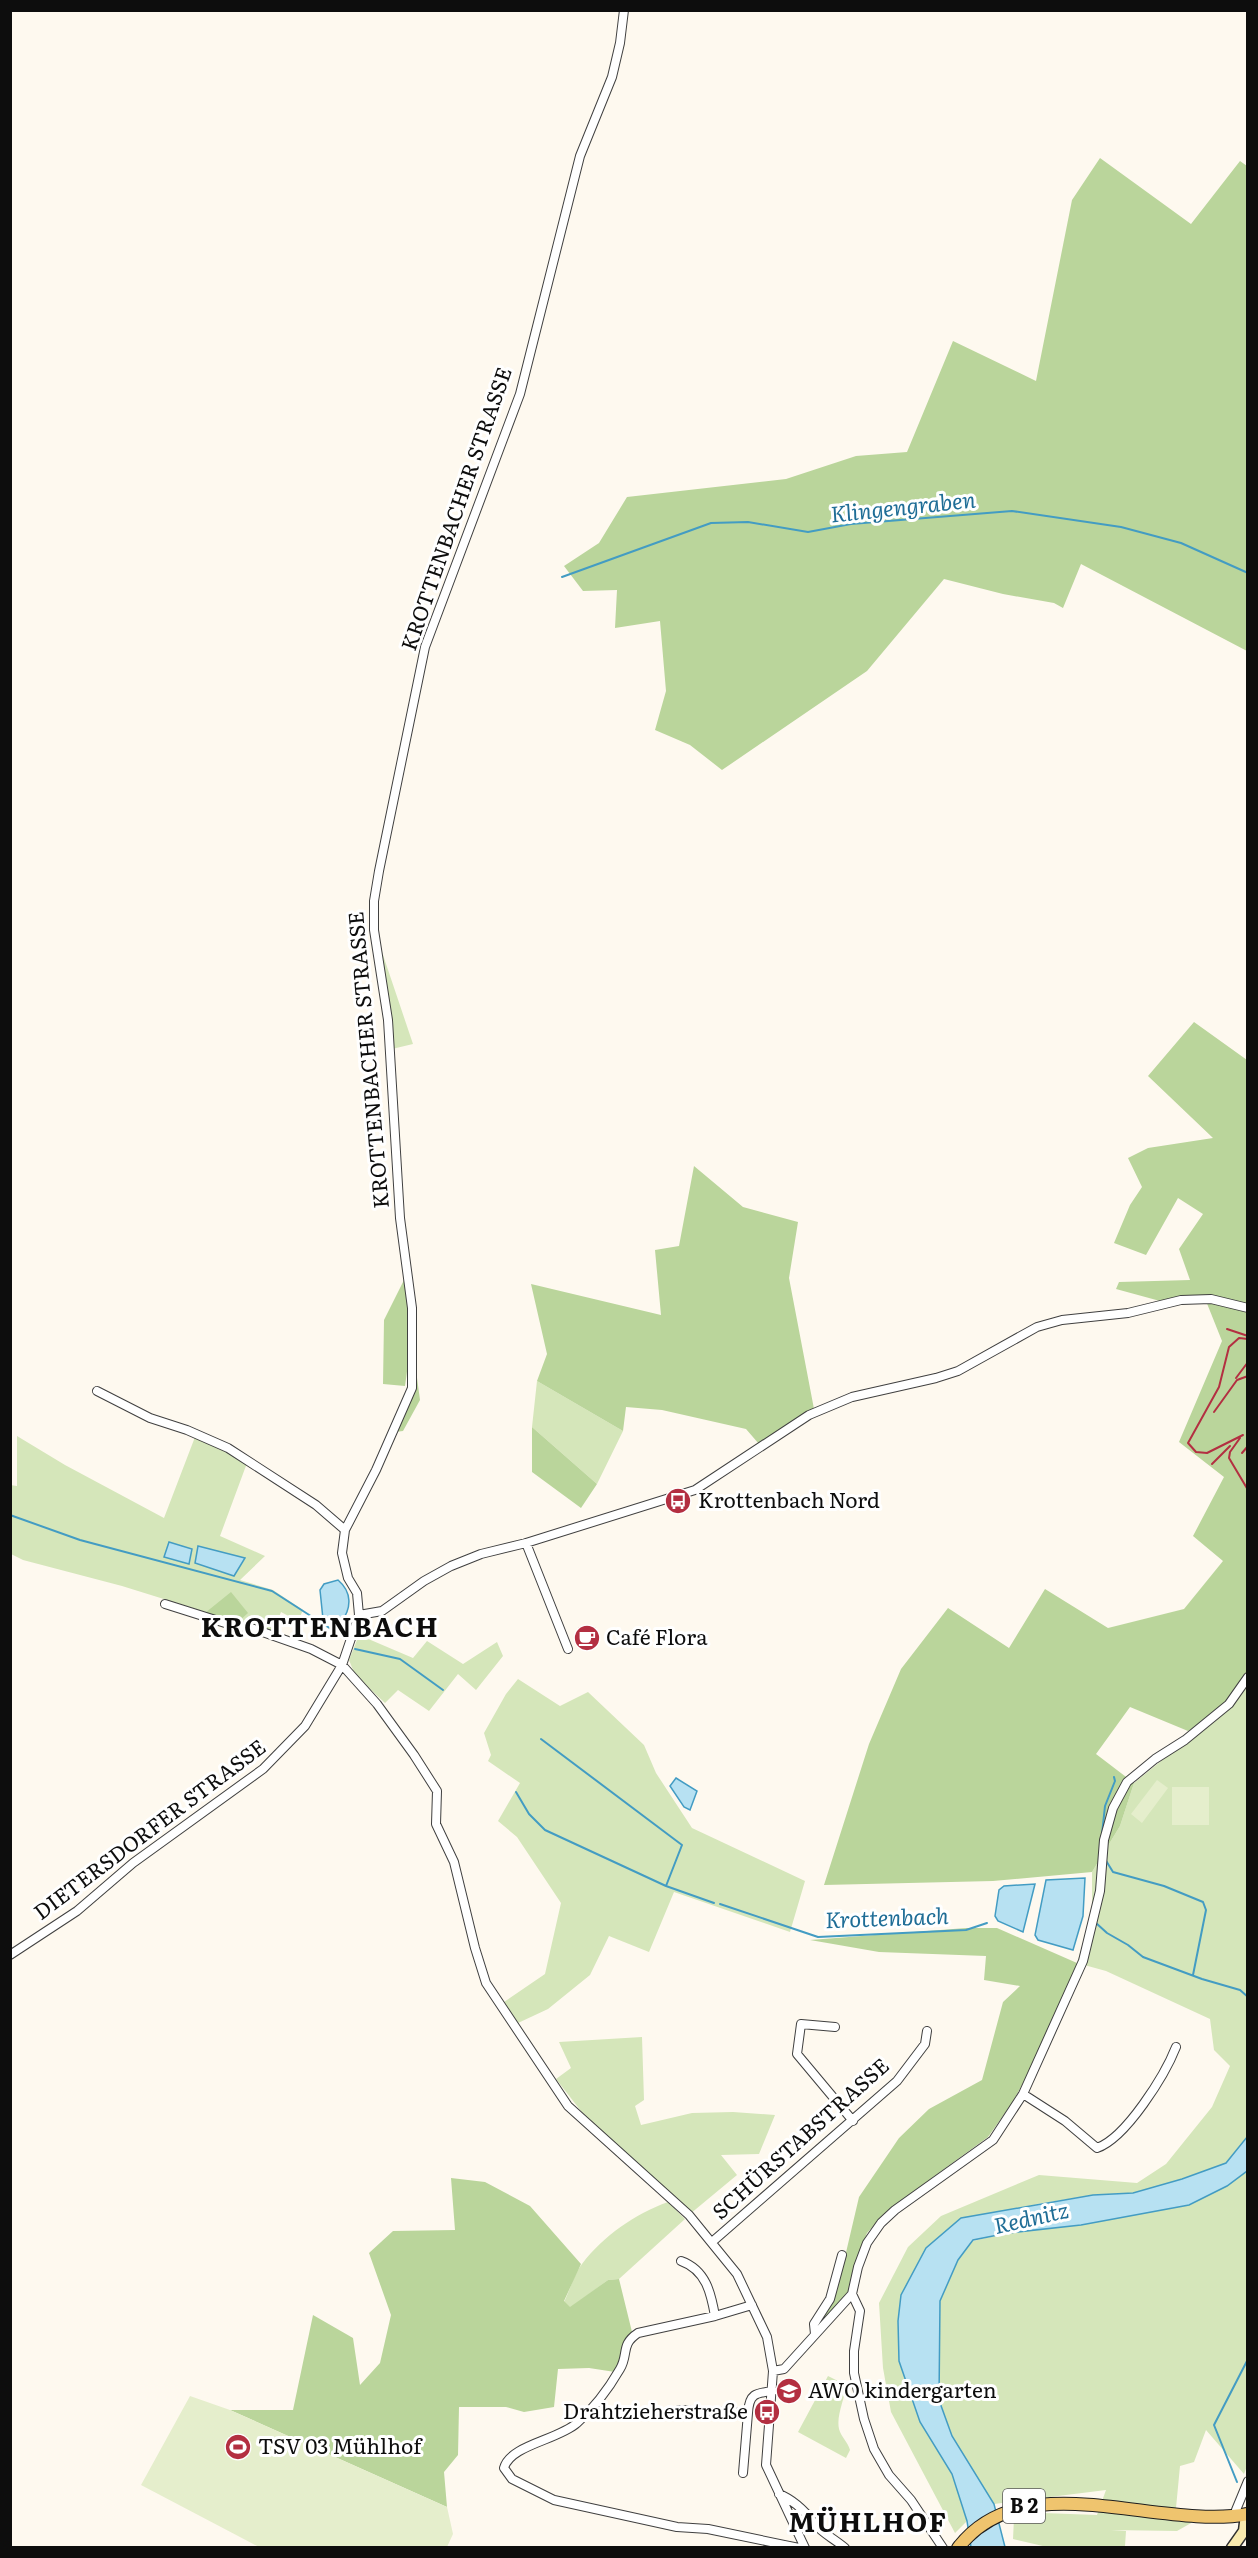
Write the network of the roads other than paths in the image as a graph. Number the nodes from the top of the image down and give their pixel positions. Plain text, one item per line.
1 (624, 10) edge
2 (1248, 1308) edge
3 (97, 1390) dead end
4 (345, 1530) junction
5 (526, 1543) junction
6 (165, 1604) dead end
7 (359, 1615) junction
8 (568, 1649) dead end
9 (342, 1665) junction
10 (1248, 1677) edge
11 (10, 1955) edge
12 (835, 2027) dead end
13 (927, 2031) dead end
14 (1176, 2047) dead end
15 (1023, 2094) junction
16 (853, 2121) junction
17 (712, 2242) junction
18 (842, 2255) dead end
19 (681, 2261) dead end
20 (852, 2294) junction
21 (752, 2305) junction
22 (715, 2316) junction
23 (815, 2334) junction
24 (773, 2371) junction
25 (773, 2391) junction
26 (679, 2410) dead end
27 (748, 2413) junction
28 (743, 2473) dead end
29 (1248, 2481) edge
30 (779, 2494) junction
31 (1243, 2515) edge
32 (799, 2547) edge
33 (805, 2547) edge
34 (845, 2547) edge
35 (943, 2547) edge
36 (958, 2547) edge
37 (1232, 2547) edge

1 - 4 street, KROTTENBACHER STRASSE
2 - 5 street
3 - 4 street
4 - 7 street
5 - 7 street
5 - 8 street
6 - 9 street
7 - 9 street, DIETERSDORFER STRASSE
9 - 11 street, DIETERSDORFER STRASSE
9 - 17 street
10 - 15 street
12 - 16 street
13 - 16 street, SCHÜRSTABSTRASSE
14 - 15 street
15 - 20 street
16 - 17 street, SCHÜRSTABSTRASSE
17 - 21 street
18 - 23 street
19 - 22 street
20 - 23 street
20 - 35 street
21 - 22 street
21 - 24 street
22 - 32 street
23 - 24 street
24 - 25 street
25 - 27 street
25 - 30 street
26 - 27 street
27 - 28 street
29 - 31 street
30 - 33 street
30 - 34 street
31 - 36 main road, B 2
31 - 37 main road

